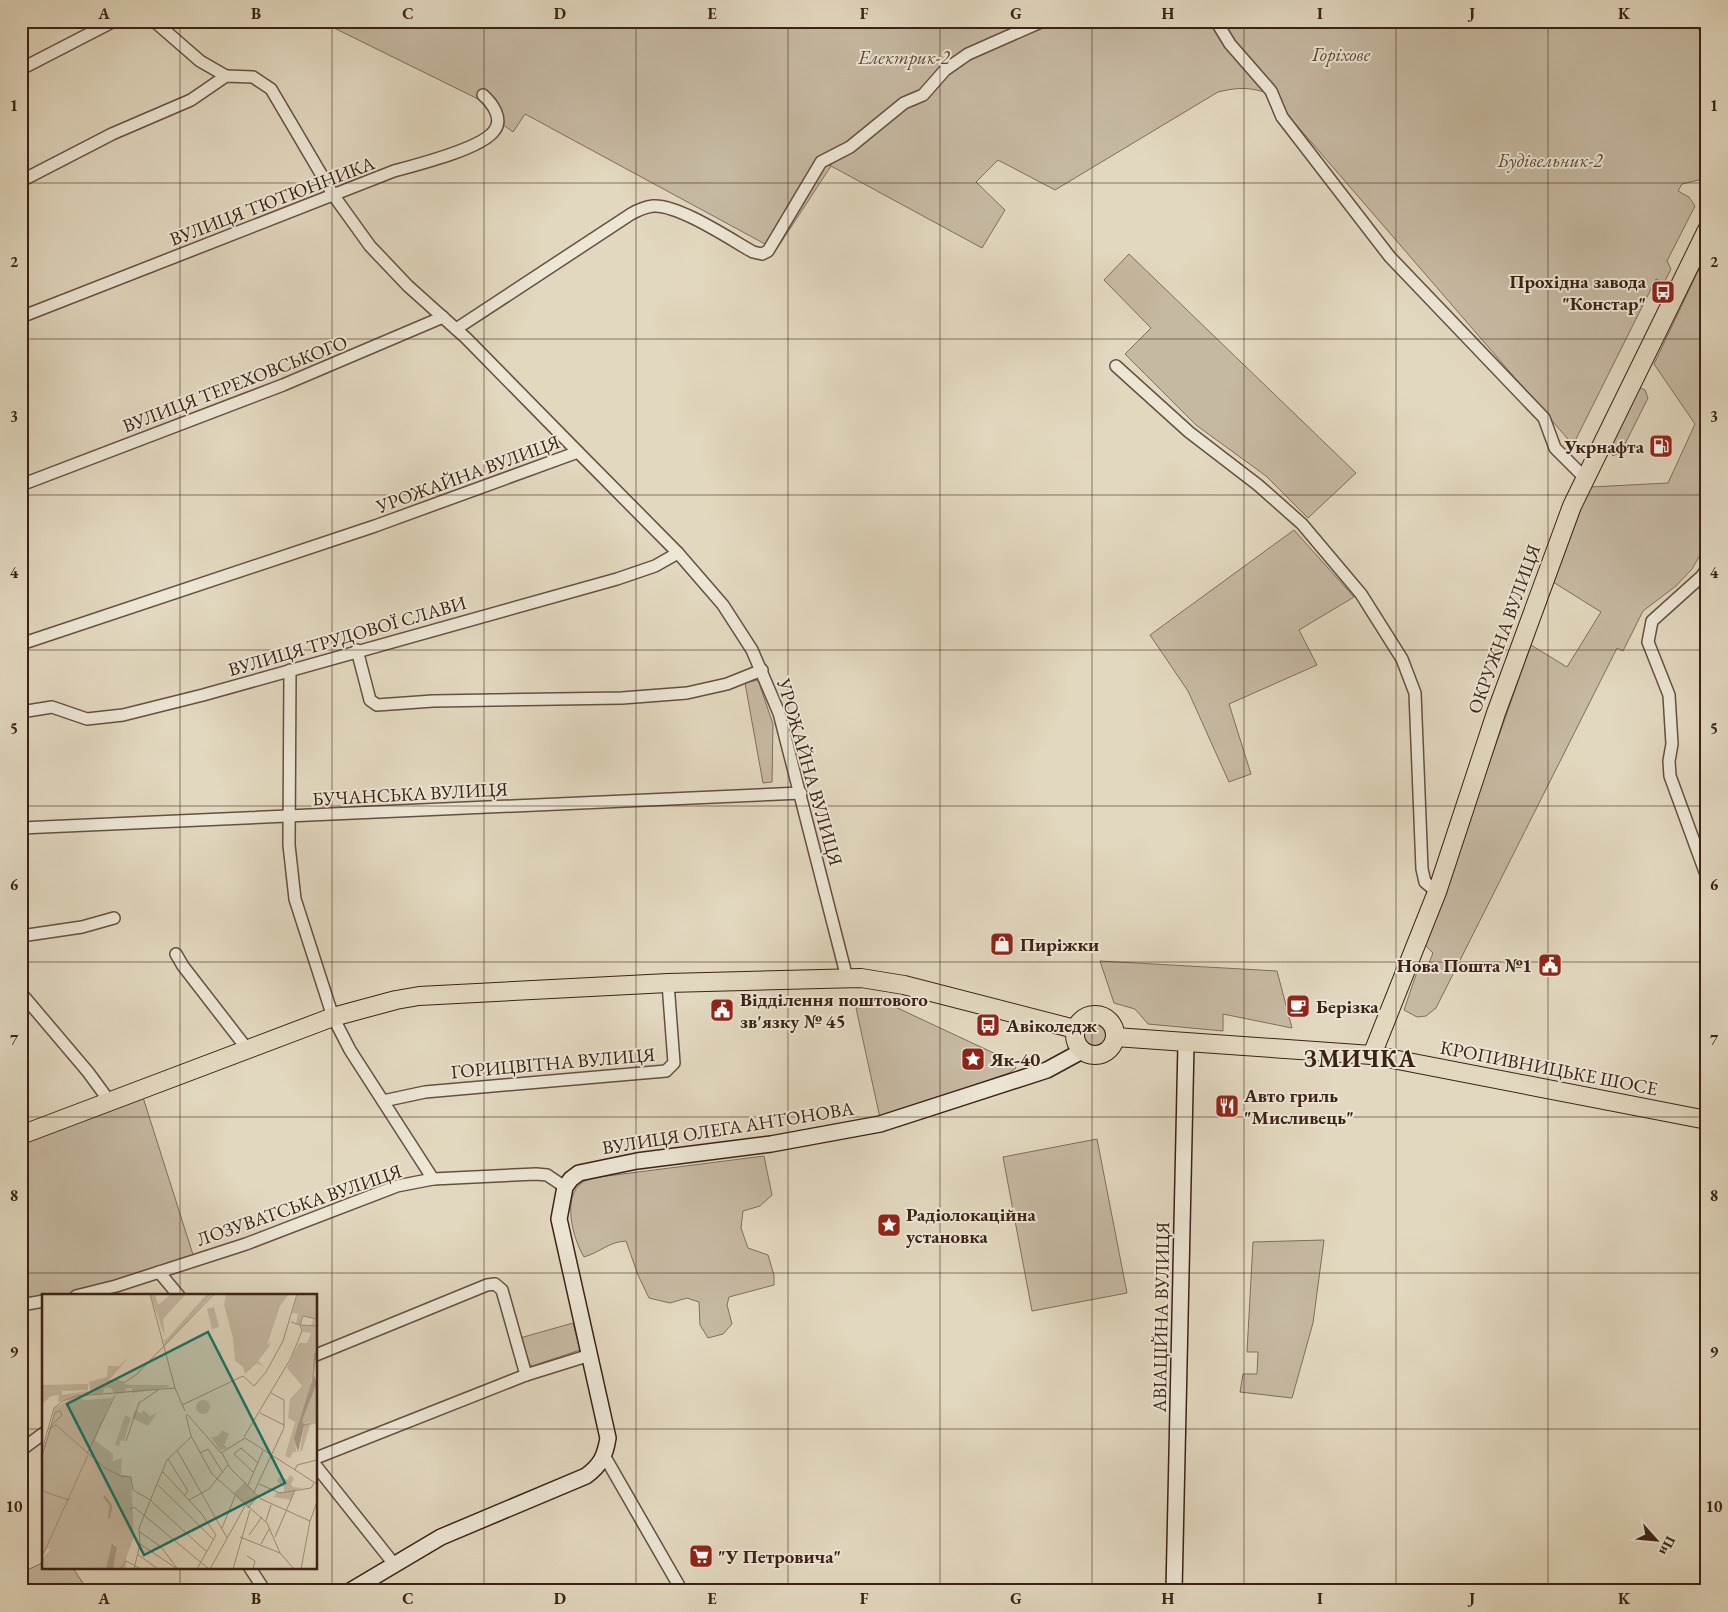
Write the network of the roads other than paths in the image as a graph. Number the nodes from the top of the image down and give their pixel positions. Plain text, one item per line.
1 (114, 21) edge
2 (154, 21) edge
3 (1043, 21) edge
4 (1216, 21) edge
5 (21, 69) edge
6 (226, 76) junction
7 (482, 95) dead end
8 (21, 181) edge
9 (334, 196) junction
10 (1707, 230) edge
11 (21, 317) edge
12 (443, 317) junction
13 (456, 329) junction
14 (1116, 366) dead end
15 (578, 452) junction
16 (1585, 478) junction
17 (21, 484) edge
18 (678, 553) junction
19 (1707, 568) edge
20 (21, 644) edge
21 (356, 650) junction
22 (290, 670) junction
23 (762, 670) junction
24 (21, 712) edge
25 (801, 793) junction
26 (289, 817) junction
27 (21, 828) edge
28 (1707, 877) edge
29 (1437, 892) junction
30 (114, 918) dead end
31 (21, 936) edge
32 (176, 954) dead end
33 (847, 978) junction
34 (668, 983) junction
35 (21, 994) edge
36 (333, 1017) junction
37 (1075, 1029) junction
38 (1115, 1037) junction
39 (1186, 1044) junction
40 (248, 1050) junction
41 (1082, 1052) junction
42 (1372, 1055) junction
43 (383, 1101) junction
44 (110, 1102) junction
45 (1707, 1120) edge
46 (21, 1135) edge
47 (433, 1180) junction
48 (565, 1187) junction
49 (159, 1272) junction
50 (84, 1294) edge
51 (177, 1294) edge
52 (42, 1301) edge
53 (21, 1305) edge
54 (318, 1354) edge
55 (590, 1355) junction
56 (526, 1375) junction
57 (42, 1435) edge
58 (21, 1450) edge
59 (318, 1457) edge
60 (605, 1457) junction
61 (318, 1469) edge
62 (394, 1564) junction
63 (251, 1570) edge
64 (265, 1591) edge
65 (350, 1591) edge
66 (682, 1591) edge
67 (1174, 1591) edge

1 - 5 street
2 - 6 street
3 - 13 street
4 - 16 street
6 - 8 street
6 - 9 street
7 - 9 street, ВУЛИЦЯ ТЮТЮННИКА
9 - 11 street, ВУЛИЦЯ ТЮТЮННИКА
9 - 12 street
10 - 16 main road, ОКРУЖНА ВУЛИЦЯ
12 - 13 street
12 - 17 street, ВУЛИЦЯ ТЕРЕХОВСЬКОГО
13 - 15 street
14 - 29 street
15 - 18 street, УРОЖАЙНА ВУЛИЦЯ
15 - 20 street, УРОЖАЙНА ВУЛИЦЯ
16 - 29 main road, ОКРУЖНА ВУЛИЦЯ
18 - 21 street, ВУЛИЦЯ ТРУДОВОЇ СЛАВИ
18 - 23 street, УРОЖАЙНА ВУЛИЦЯ
19 - 28 street
21 - 22 street, ВУЛИЦЯ ТРУДОВОЇ СЛАВИ
21 - 23 street
22 - 24 street, ВУЛИЦЯ ТРУДОВОЇ СЛАВИ
22 - 26 street
23 - 25 street, УРОЖАЙНА ВУЛИЦЯ
25 - 26 street, БУЧАНСЬКА ВУЛИЦЯ
25 - 33 street, УРОЖАЙНА ВУЛИЦЯ
26 - 27 street, БУЧАНСЬКА ВУЛИЦЯ
26 - 36 street
29 - 42 main road, ОКРУЖНА ВУЛИЦЯ
30 - 31 street
32 - 40 street
33 - 34 main road
33 - 37 main road
34 - 36 main road
34 - 43 street, ГОРИЦВІТНА ВУЛИЦЯ
35 - 44 street
36 - 40 main road
36 - 43 street
37 - 38 main road
37 - 41 main road
38 - 39 main road, КРОПИВНИЦЬКЕ ШОСЕ
38 - 41 main road
39 - 42 main road, КРОПИВНИЦЬКЕ ШОСЕ
39 - 67 main road, АВІАЦІЙНА ВУЛИЦЯ
40 - 44 main road
41 - 48 main road, ВУЛИЦЯ ОЛЕГА АНТОНОВА
42 - 45 main road, КРОПИВНИЦЬКЕ ШОСЕ
43 - 47 street
44 - 46 main road
47 - 48 street, ЛОЗУВАТСЬКА ВУЛИЦЯ
47 - 49 street, ЛОЗУВАТСЬКА ВУЛИЦЯ
48 - 55 main road
49 - 50 street, ЛОЗУВАТСЬКА ВУЛИЦЯ
49 - 51 street
52 - 53 street
54 - 56 street
55 - 56 street
55 - 60 main road
56 - 59 street
57 - 58 street
60 - 62 main road
60 - 66 street
61 - 62 street
62 - 65 main road
63 - 64 street

